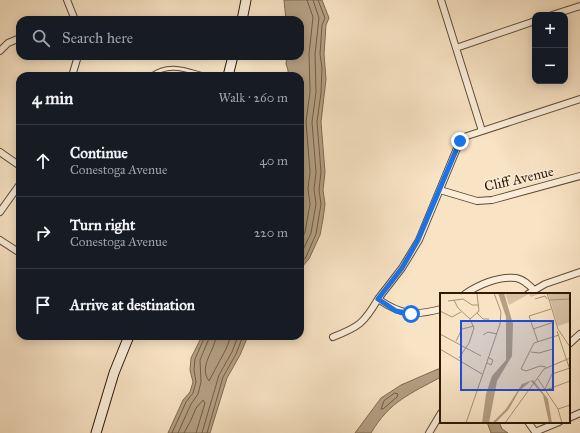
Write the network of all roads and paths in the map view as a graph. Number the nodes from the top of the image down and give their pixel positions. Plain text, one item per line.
1 (66, 0) edge
2 (246, 0) edge
3 (441, 0) edge
4 (580, 6) edge
5 (561, 12) edge
6 (73, 16) edge
7 (243, 16) edge
8 (532, 22) edge
9 (16, 40) edge
10 (456, 48) junction
11 (0, 51) edge
12 (77, 60) edge
13 (232, 60) edge
14 (73, 72) edge
15 (156, 72) edge
16 (190, 72) edge
17 (229, 72) edge
18 (580, 99) edge
19 (482, 131) junction
20 (0, 152) edge
21 (16, 163) edge
22 (580, 176) edge
23 (16, 190) edge
24 (440, 190) junction
25 (0, 212) edge
26 (0, 240) edge
27 (16, 250) edge
28 (580, 272) edge
29 (534, 290) junction
30 (466, 293) edge
31 (530, 293) edge
32 (378, 299) junction
33 (440, 309) edge
34 (580, 334) edge
35 (333, 337) dead end
36 (127, 340) edge
37 (570, 343) edge
38 (580, 413) edge
39 (440, 415) edge
40 (570, 418) edge
41 (531, 423) edge
42 (557, 423) edge
43 (536, 432) edge
44 (96, 433) edge
45 (429, 433) edge

1 - 6 street
2 - 7 main road
3 - 10 street
4 - 5 street
8 - 10 street
9 - 11 street
10 - 19 street
12 - 14 street
13 - 17 main road
15 - 16 lane
18 - 19 street
19 - 24 street
20 - 21 street
22 - 24 street, Cliff Avenue
23 - 25 street
24 - 32 street
26 - 27 street
28 - 29 street
29 - 30 street
29 - 31 street
32 - 33 street
32 - 35 street
34 - 37 street
36 - 44 main road
38 - 40 street
39 - 45 street
41 - 43 street
42 - 43 street

